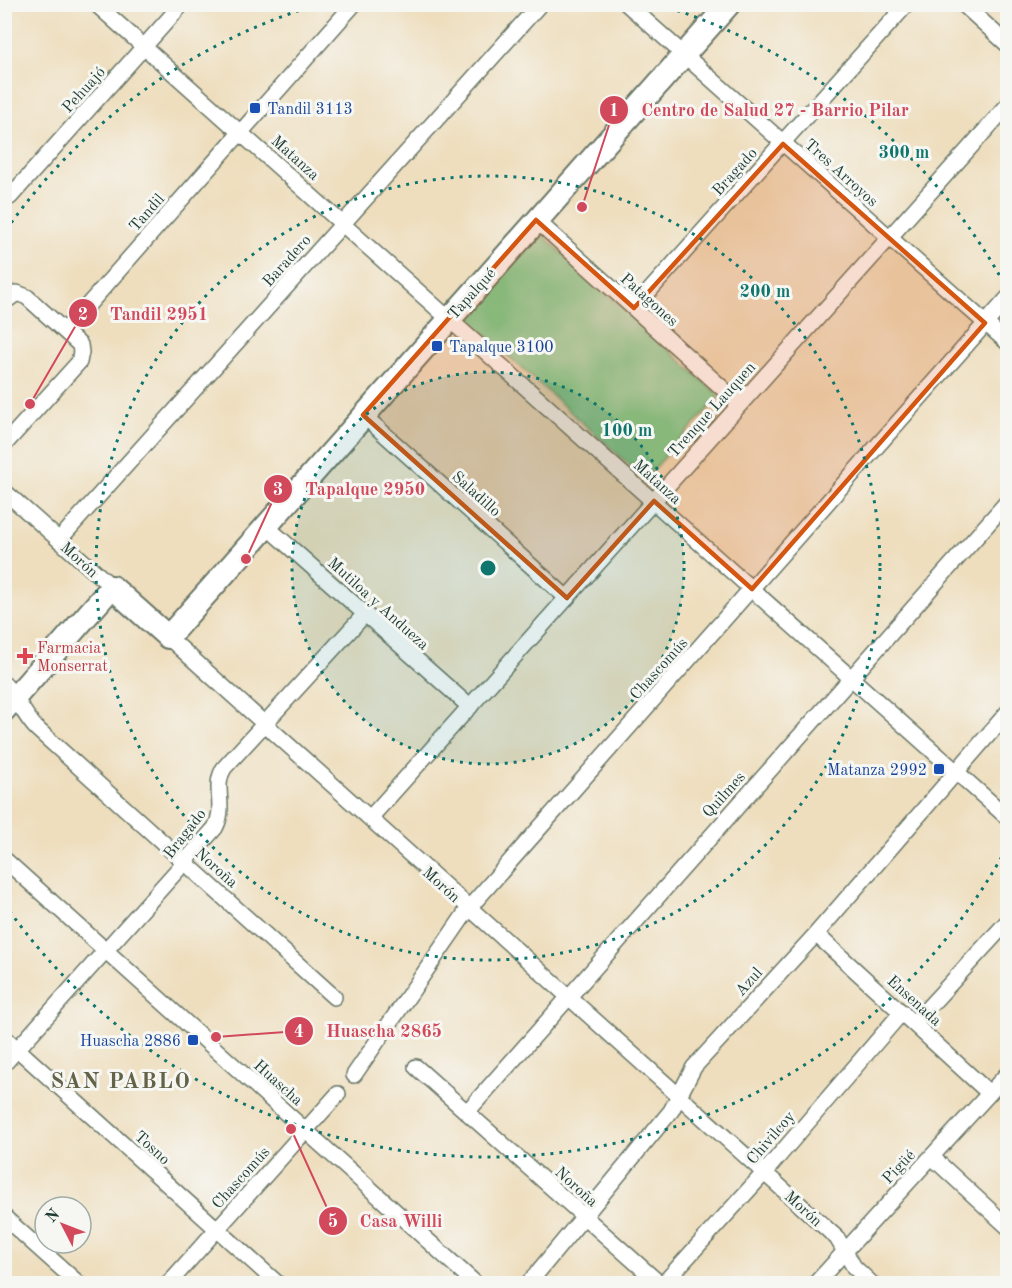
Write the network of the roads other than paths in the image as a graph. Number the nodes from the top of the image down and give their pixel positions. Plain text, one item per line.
1 (96, 4) edge
2 (182, 4) edge
3 (354, 4) edge
4 (540, 4) edge
5 (627, 4) edge
6 (729, 4) edge
7 (908, 4) edge
8 (963, 4) edge
9 (1008, 45) edge
10 (144, 48) junction
11 (684, 55) junction
12 (1008, 105) edge
13 (240, 132) junction
14 (783, 144) junction
15 (10, 197) dead end
16 (536, 220) junction
17 (343, 223) junction
18 (889, 238) junction
19 (11, 297) edge
20 (1008, 298) edge
21 (634, 308) junction
22 (449, 318) junction
23 (985, 323) junction
24 (65, 331) junction
25 (1008, 343) edge
26 (740, 404) junction
27 (363, 415) junction
28 (4, 445) edge
29 (4, 491) edge
30 (654, 501) junction
31 (1008, 501) edge
32 (266, 526) junction
33 (59, 540) junction
34 (112, 587) junction
35 (752, 589) junction
36 (567, 598) junction
37 (365, 614) junction
38 (168, 637) junction
39 (851, 677) junction
40 (8, 697) edge
41 (470, 707) junction
42 (1008, 712) edge
43 (264, 724) junction
44 (955, 771) junction
45 (370, 818) junction
46 (1008, 818) edge
47 (4, 859) edge
48 (185, 862) junction
49 (469, 908) junction
50 (1008, 921) edge
51 (816, 934) junction
52 (106, 951) junction
53 (569, 996) junction
54 (334, 997) dead end
55 (902, 1012) junction
56 (914, 1023) junction
57 (4, 1037) edge
58 (18, 1049) junction
59 (4, 1064) edge
60 (416, 1067) dead end
61 (1008, 1073) edge
62 (354, 1075) dead end
63 (989, 1093) junction
64 (338, 1094) dead end
65 (680, 1096) junction
66 (467, 1112) junction
67 (306, 1130) junction
68 (932, 1156) junction
69 (765, 1172) junction
70 (584, 1215) junction
71 (4, 1217) edge
72 (1008, 1227) edge
73 (217, 1229) junction
74 (845, 1250) junction
75 (79, 1284) edge
76 (168, 1284) edge
77 (278, 1284) edge
78 (476, 1284) edge
79 (528, 1284) edge
80 (662, 1284) edge
81 (815, 1284) edge
82 (872, 1284) edge

1 - 10 street, Matanza
2 - 10 street, Pehuajó
3 - 13 street, Tandil
4 - 17 street, Baradero
5 - 11 street, Tres Arroyos
6 - 11 main road, Tapalqué
7 - 14 street, Bragado
8 - 9 street
10 - 13 street, Matanza
10 - 15 street, Pehuajó
11 - 14 street, Tres Arroyos
11 - 16 main road, Tapalqué
12 - 18 street, Trenque Lauquen
13 - 17 street, Matanza
13 - 24 street, Tandil
14 - 18 street, Tres Arroyos
14 - 21 street, Bragado
16 - 21 street, Patagones
16 - 22 main road, Tapalqué
17 - 22 street, Matanza
17 - 33 street, Baradero
18 - 23 street, Tres Arroyos
18 - 26 street, Trenque Lauquen
19 - 24 street
20 - 23 street, Chascomús
21 - 26 street, Patagones
22 - 27 main road, Tapalqué
22 - 30 street, Matanza
23 - 25 street, Tres Arroyos
23 - 35 street, Chascomús
24 - 28 street
26 - 30 street, Trenque Lauquen
27 - 32 main road, Tapalqué
27 - 36 street, Saladillo
29 - 33 street, Morón
30 - 35 street, Matanza
30 - 36 street, Trenque Lauquen
31 - 39 street, Quilmes
32 - 37 street, Mutiloa y Andueza
32 - 38 main road, Tapalqué
33 - 34 street, Morón
34 - 38 main road, Morón
34 - 40 main road
35 - 39 street, Matanza
35 - 49 street, Chascomús
36 - 41 street, Trenque Lauquen
37 - 41 street, Mutiloa y Andueza
37 - 43 street, Bragado
38 - 43 street, Morón
39 - 44 street, Matanza
39 - 53 street, Quilmes
40 - 48 street, Noroña
41 - 45 street, Trenque Lauquen
42 - 44 street, Azul
43 - 45 street, Morón
43 - 48 street, Bragado
44 - 46 street, Matanza
44 - 51 street, Azul
45 - 49 street, Morón
47 - 52 street, Huascha
48 - 52 street, Bragado
48 - 54 street, Noroña
49 - 53 street, Morón
49 - 62 street, Chascomús
50 - 56 street
51 - 55 street, Ensenada
51 - 65 street, Azul
52 - 58 street, Bragado
52 - 67 street, Huascha
53 - 65 street, Morón
53 - 66 street, Quilmes
55 - 56 street, Ensenada
55 - 69 street, Chivilcoy
56 - 63 street, Ensenada
57 - 58 street, Tosno
58 - 59 street, Bragado
58 - 73 street, Tosno
60 - 66 street, Noroña
61 - 63 street, Pigüé
63 - 68 street, Pigüé
64 - 67 street, Chascomús
65 - 69 street, Morón
65 - 70 street, Azul
66 - 70 street, Noroña
67 - 73 street, Chascomús
67 - 78 street, Huascha
68 - 72 street
68 - 74 street, Pigüé
69 - 74 street, Morón
69 - 80 street, Chivilcoy
70 - 79 street, Azul
70 - 80 street, Noroña
71 - 75 street
73 - 76 street, Chascomús
73 - 77 street, Tosno
74 - 81 street, Pigüé
74 - 82 street, Morón

